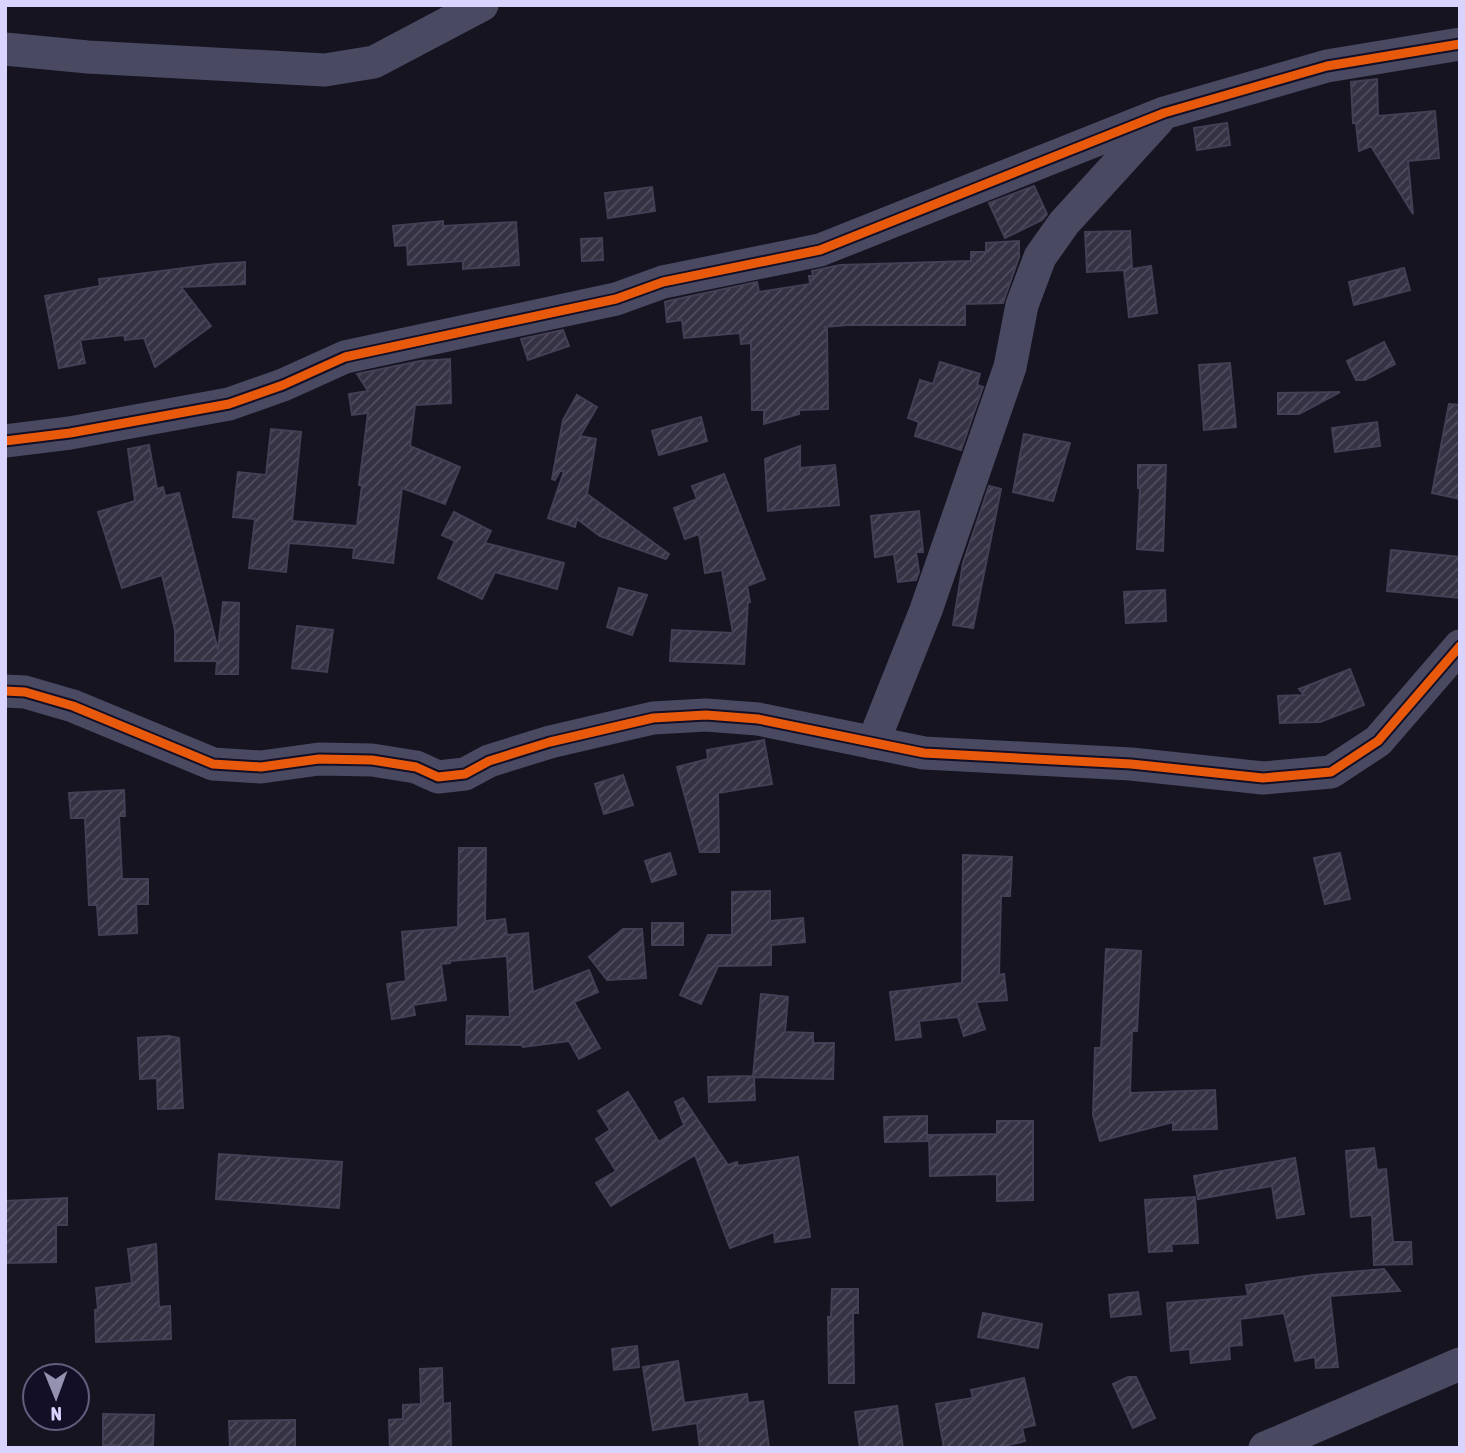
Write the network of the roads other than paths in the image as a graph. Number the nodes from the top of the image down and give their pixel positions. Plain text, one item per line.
1 (482, 5) edge
2 (1460, 44) edge
3 (5, 49) edge
4 (1164, 113) junction
5 (5, 441) edge
6 (1460, 646) edge
7 (5, 691) edge
8 (873, 743) junction
9 (1460, 1364) edge
10 (1265, 1448) edge

1 - 3 street
2 - 4 street
4 - 5 street
4 - 8 street
6 - 8 street
7 - 8 street
9 - 10 street

